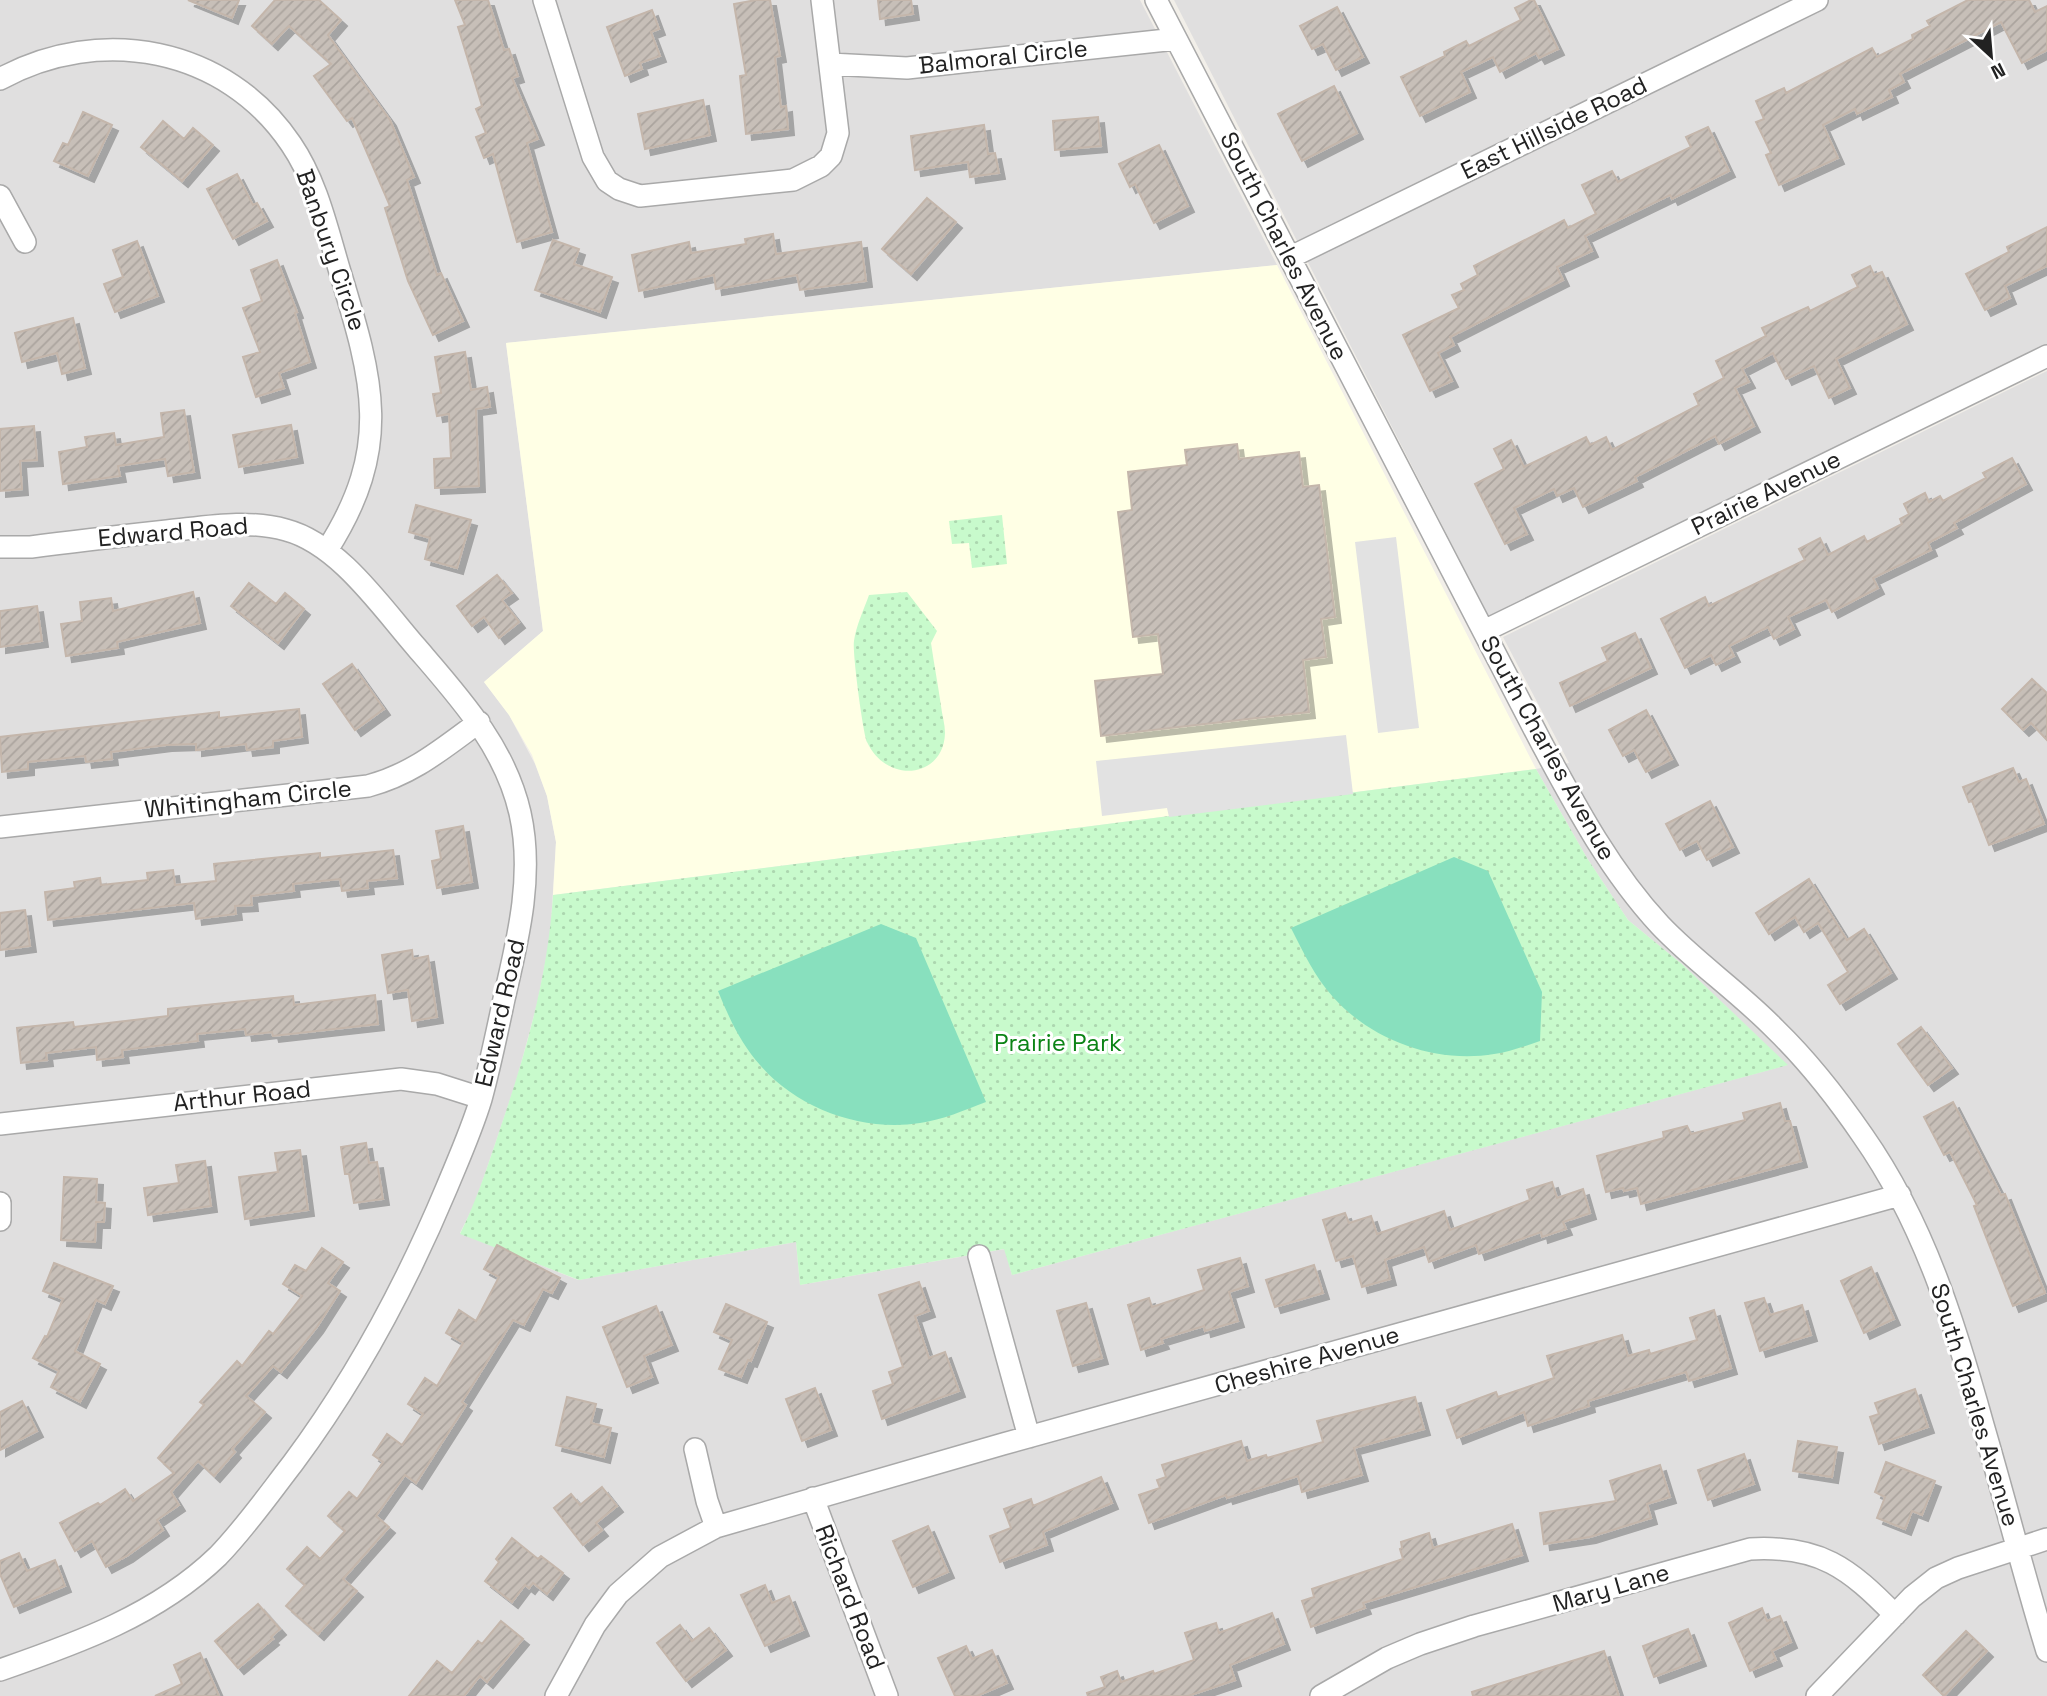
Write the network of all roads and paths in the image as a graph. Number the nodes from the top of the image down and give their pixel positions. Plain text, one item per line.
1 (544, 0) edge
2 (822, 0) edge
3 (1156, 0) edge
4 (1817, 0) edge
5 (1176, 39) junction
6 (830, 64) junction
7 (0, 79) edge
8 (0, 196) edge
9 (25, 242) dead end
10 (1291, 257) junction
11 (2047, 356) edge
12 (0, 547) edge
13 (327, 550) junction
14 (1484, 631) junction
15 (479, 723) junction
16 (0, 827) edge
17 (481, 1098) junction
18 (0, 1124) edge
19 (1899, 1195) junction
20 (0, 1203) edge
21 (0, 1220) edge
22 (979, 1256) dead end
23 (1029, 1437) junction
24 (695, 1449) dead end
25 (813, 1498) junction
26 (716, 1527) junction
27 (2047, 1539) edge
28 (2018, 1548) junction
29 (1895, 1615) junction
30 (2047, 1651) edge
31 (0, 1670) edge
32 (555, 1696) edge
33 (887, 1696) edge
34 (1321, 1696) edge
35 (1817, 1696) edge

1 - 6 street
2 - 6 street
3 - 5 street, South Charles Avenue
4 - 10 street, East Hillside Road
5 - 6 street, Balmoral Circle
5 - 10 street, South Charles Avenue
7 - 13 street, Banbury Circle
8 - 9 street
10 - 14 street, South Charles Avenue
11 - 14 street, Prairie Avenue
12 - 13 street, Edward Road
13 - 15 street, Edward Road
14 - 19 street, South Charles Avenue
15 - 16 street, Whitingham Circle
15 - 17 street, Edward Road
17 - 18 street, Arthur Road
17 - 31 street, Edward Road
19 - 23 street, Cheshire Avenue
19 - 28 street, South Charles Avenue
20 - 21 street
22 - 23 street
23 - 25 street, Cheshire Avenue
24 - 26 street
25 - 26 street, Cheshire Avenue
25 - 33 street, Richard Road
26 - 32 street, Cheshire Avenue
27 - 28 street
28 - 29 street
28 - 30 street, South Charles Avenue
29 - 34 street, Mary Lane
29 - 35 street

